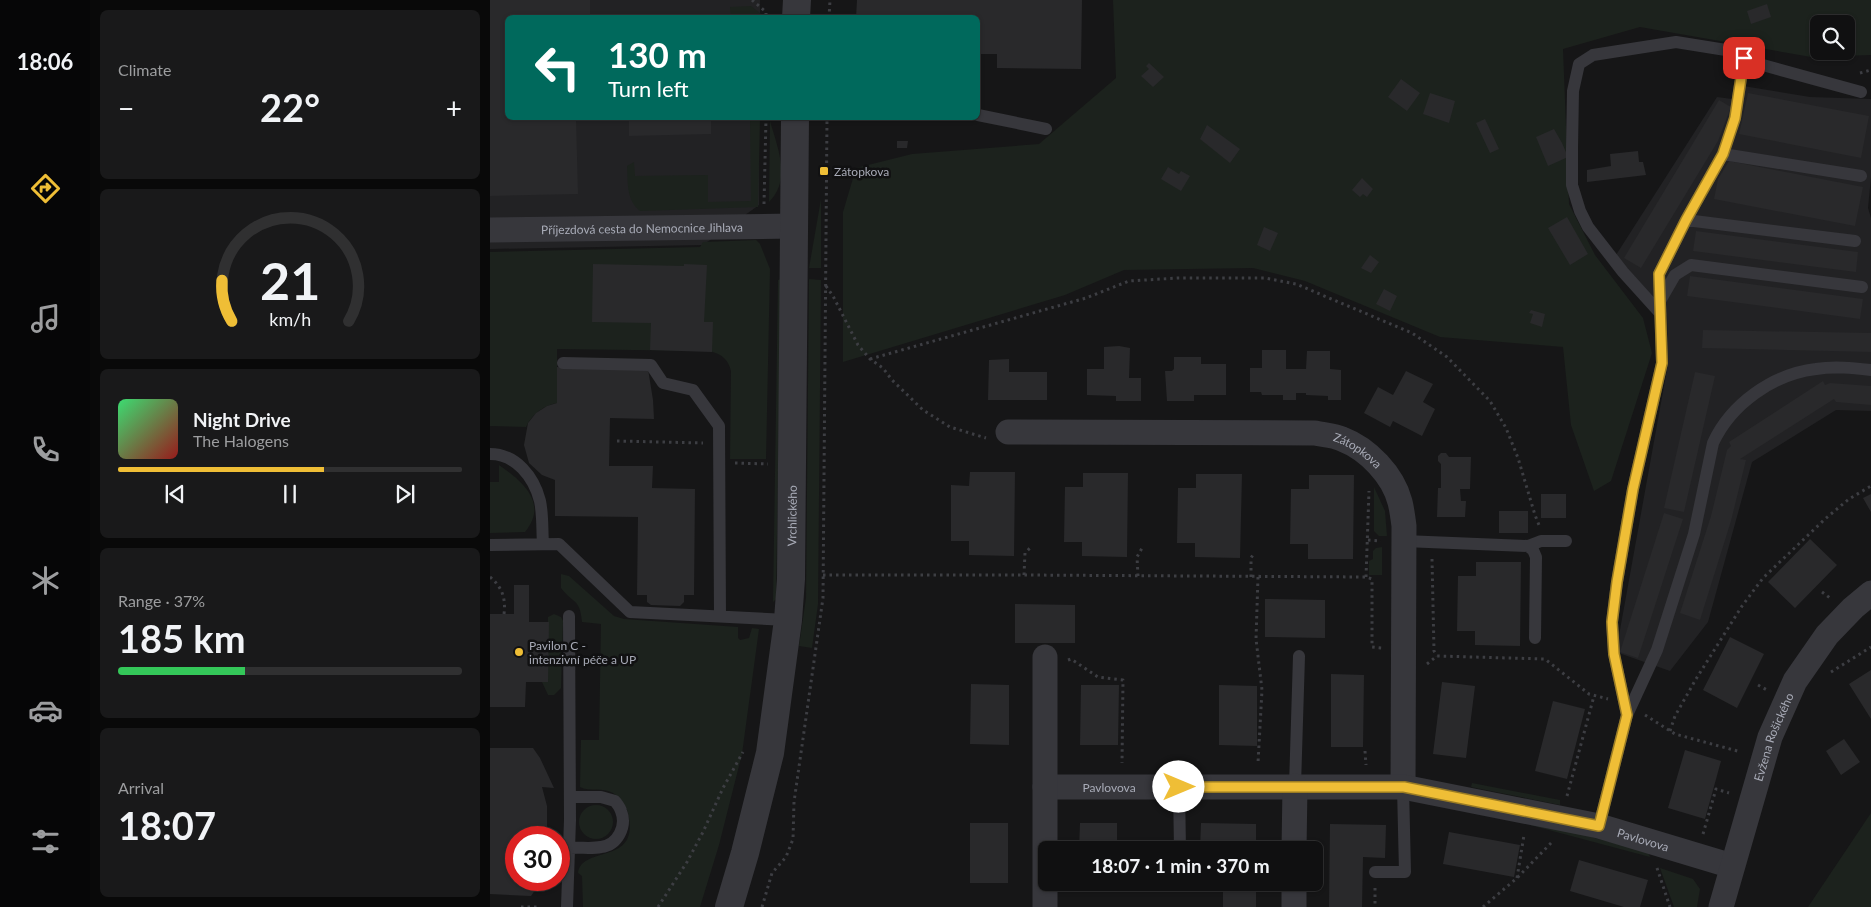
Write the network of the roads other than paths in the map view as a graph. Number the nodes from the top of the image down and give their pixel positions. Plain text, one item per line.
1 (797, 0) edge
2 (796, 15) edge
3 (1744, 58) junction
4 (1861, 92) dead end
5 (980, 115) edge
6 (795, 120) edge
7 (1046, 129) dead end
8 (1723, 154) junction
9 (1861, 176) dead end
10 (1686, 220) junction
11 (794, 226) junction
12 (490, 230) edge
13 (1855, 241) dead end
14 (1862, 287) dead end
15 (1660, 307) junction
16 (563, 363) dead end
17 (1871, 370) edge
18 (999, 435) road end
19 (490, 454) edge
20 (1566, 540) dead end
21 (1404, 542) junction
22 (543, 544) junction
23 (490, 545) edge
24 (1528, 546) junction
25 (1871, 593) edge
26 (569, 616) dead end
27 (720, 616) junction
28 (788, 620) junction
29 (1535, 638) dead end
30 (1299, 656) dead end
31 (1045, 659) road end
32 (1629, 710) junction
33 (1295, 786) junction
34 (1045, 787) junction
35 (1179, 787) junction
36 (1404, 787) junction
37 (570, 797) junction
38 (570, 826) edge
39 (1599, 826) junction
40 (1180, 841) edge
41 (1294, 841) edge
42 (570, 848) edge
43 (1732, 866) junction
44 (1375, 872) dead end
45 (568, 891) edge
46 (1294, 891) edge
47 (567, 907) edge
48 (729, 907) edge
49 (1044, 907) edge
50 (1294, 907) edge
51 (1721, 907) edge

1 - 2 street
3 - 4 lane
3 - 8 lane
3 - 15 lane
5 - 7 lane
6 - 11 street, Vrchlického
8 - 9 lane
8 - 10 lane
10 - 13 lane
10 - 15 lane
11 - 12 street, Příjezdová cesta do Nemocnice Jihlava
11 - 28 street, Vrchlického
14 - 15 lane
15 - 32 lane
16 - 27 lane
17 - 32 lane
18 - 21 street, Zátopkova
19 - 22 lane
20 - 24 lane
21 - 24 lane
21 - 36 street, Zátopkova
22 - 23 lane
22 - 27 lane
24 - 29 lane
25 - 43 street, Evžena Rošického
26 - 37 lane
27 - 28 lane
28 - 48 street, Vrchlického
30 - 33 lane
31 - 34 street
32 - 39 lane
33 - 35 street, Pavlovova
33 - 36 street, Pavlovova
33 - 41 street
34 - 35 street, Pavlovova
34 - 49 street
35 - 40 lane
36 - 39 street, Pavlovova
36 - 44 lane
37 - 38 lane
37 - 42 lane
39 - 43 street, Pavlovova
43 - 51 street, Evžena Rošického
45 - 47 lane
46 - 50 street

